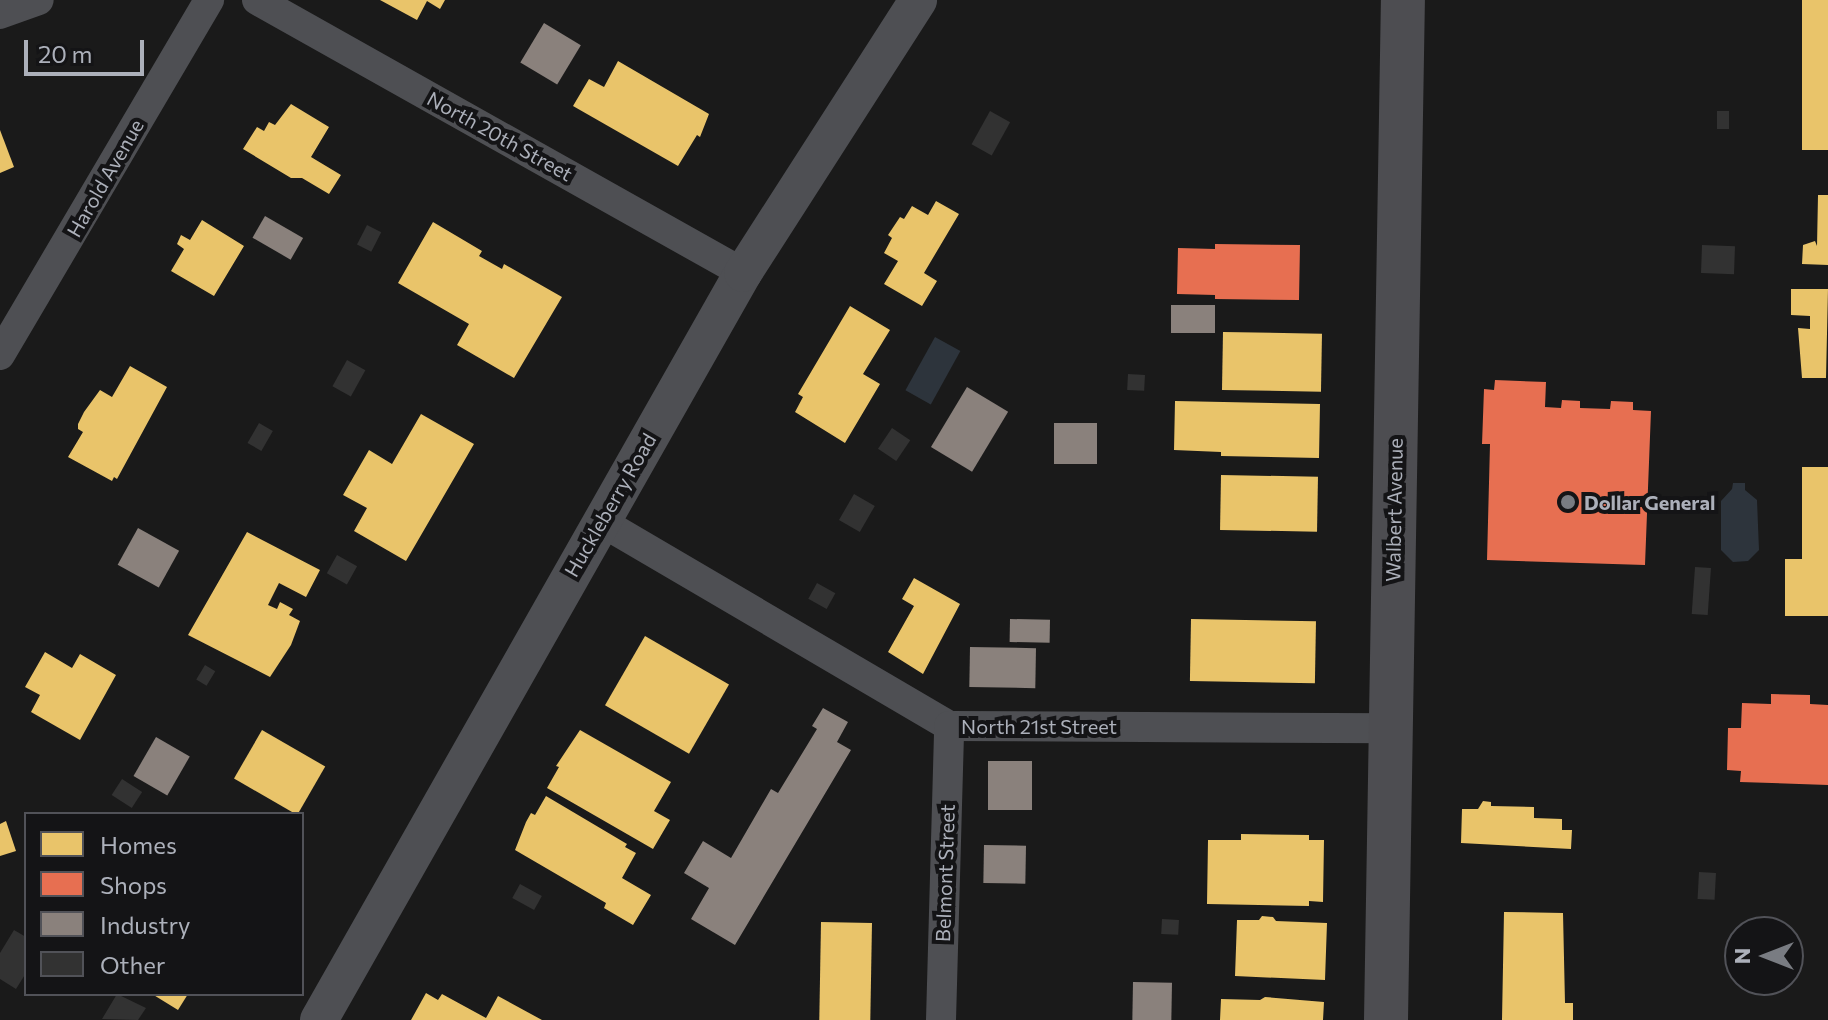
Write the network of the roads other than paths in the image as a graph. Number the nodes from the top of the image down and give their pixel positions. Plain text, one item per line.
1 (39, 0) edge
2 (209, 0) edge
3 (257, 0) edge
4 (918, 0) edge
5 (1403, 0) edge
6 (0, 14) edge
7 (743, 273) junction
8 (0, 355) edge
9 (600, 521) junction
10 (949, 726) junction
11 (1390, 728) junction
12 (319, 1020) edge
13 (941, 1020) edge
14 (1386, 1020) edge

1 - 6 street
2 - 8 street, Harold Avenue
3 - 7 street, North 20th Street
4 - 7 street, Huckleberry Road
5 - 11 main road, Walbert Avenue
7 - 9 street, Huckleberry Road
9 - 10 street, North 21st Street
9 - 12 street, Huckleberry Road
10 - 11 street, North 21st Street
10 - 13 street, Belmont Street
11 - 14 main road, Walbert Avenue

